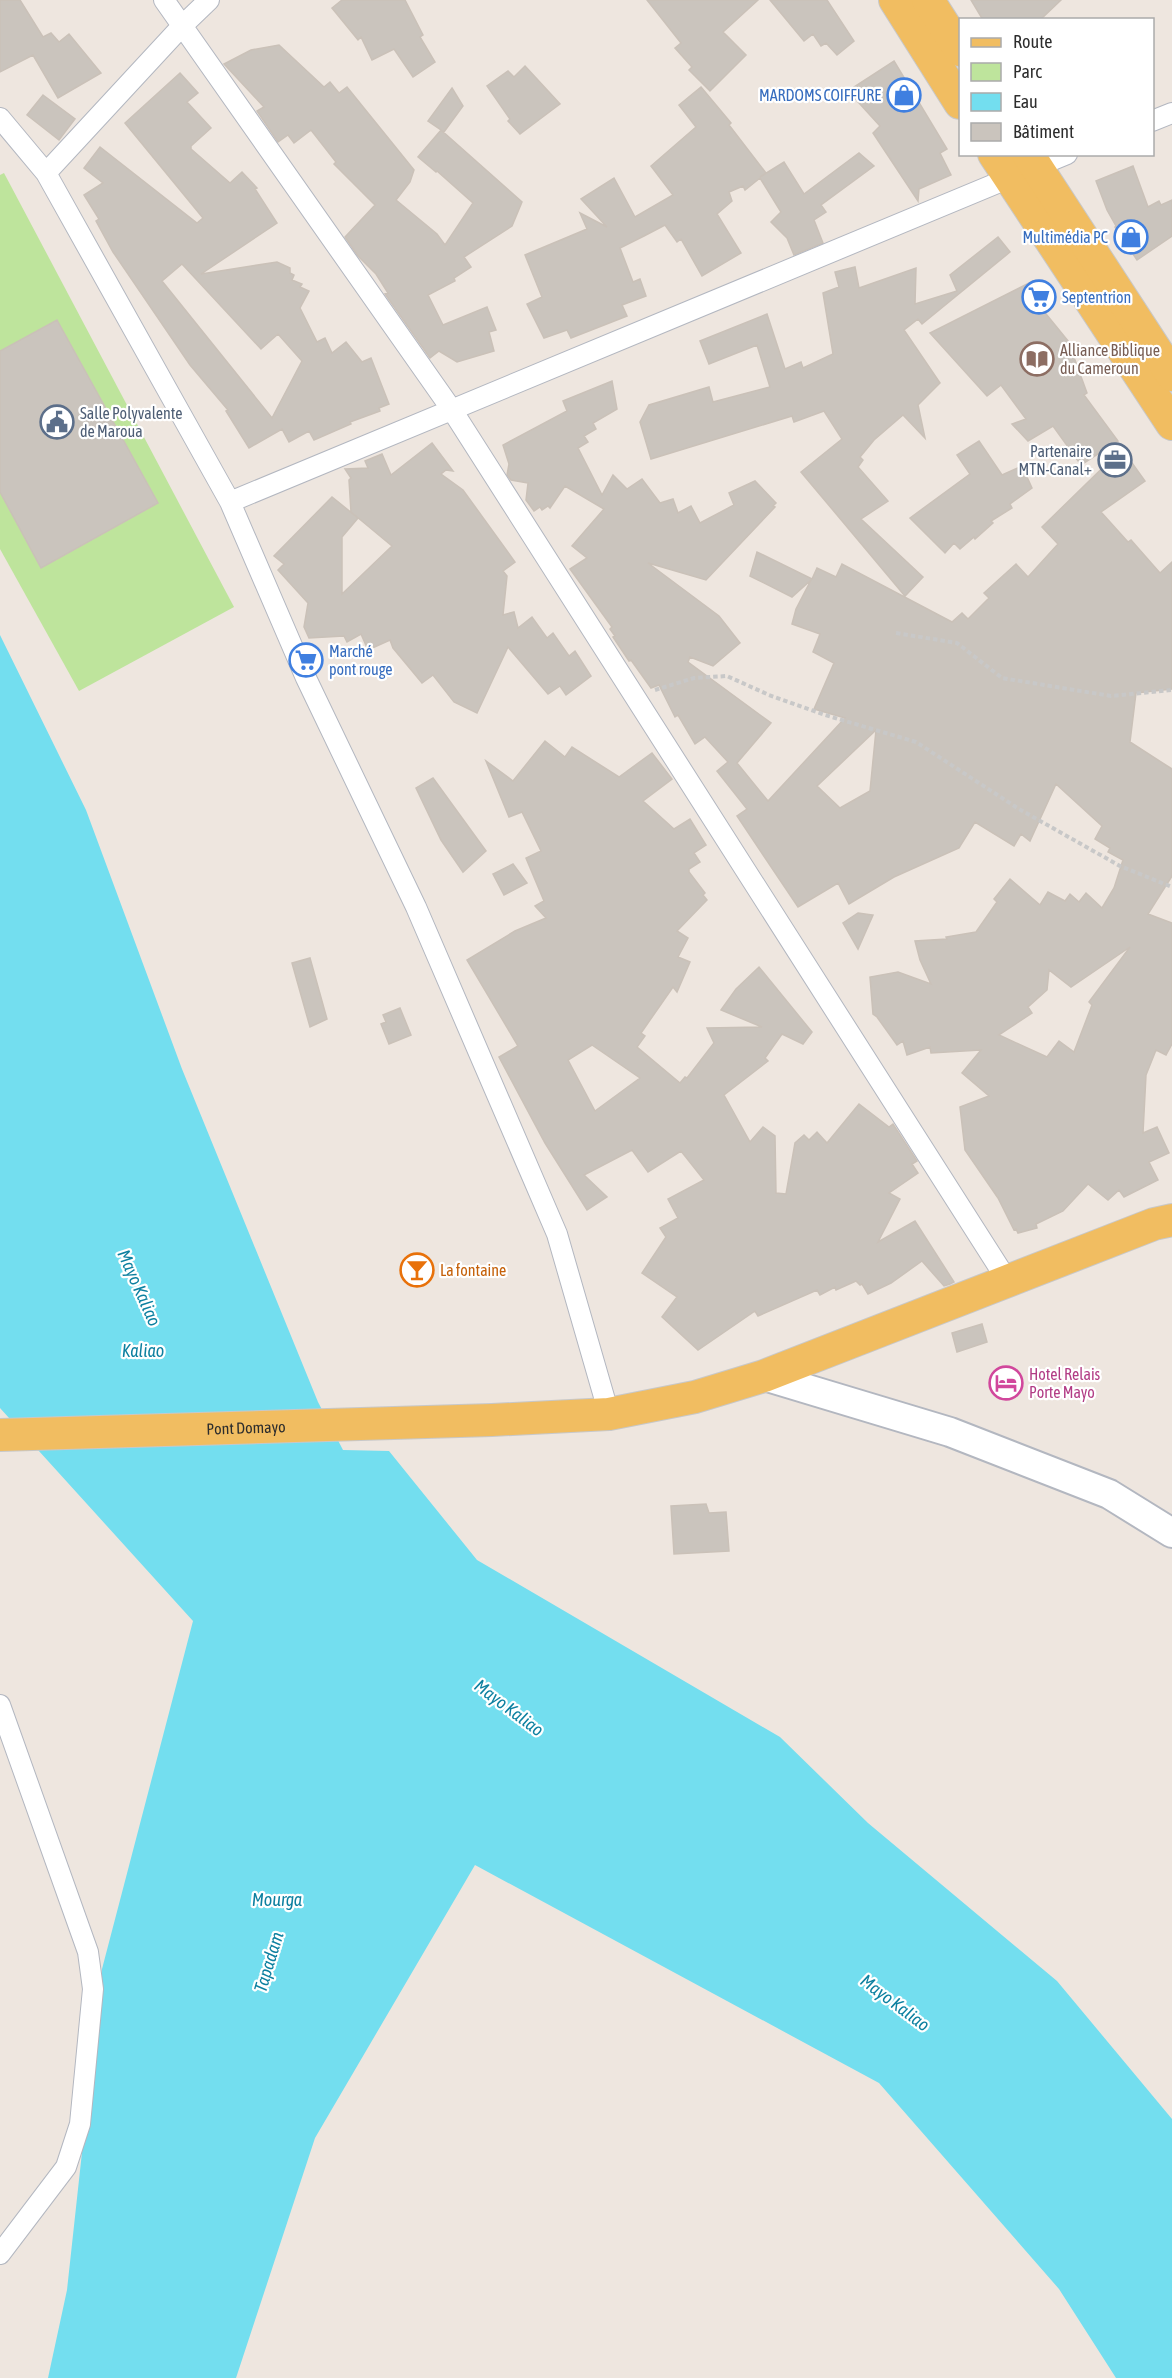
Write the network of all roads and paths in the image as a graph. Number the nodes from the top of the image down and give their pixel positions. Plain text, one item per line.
1 (164, 0) edge
2 (209, 0) edge
3 (895, 0) edge
4 (928, 0) edge
5 (182, 26) junction
6 (959, 48) edge
7 (959, 101) edge
8 (1172, 113) edge
9 (0, 118) edge
10 (1154, 120) edge
11 (1056, 156) edge
12 (1016, 163) edge
13 (46, 173) junction
14 (1172, 375) edge
15 (452, 410) junction
16 (1172, 424) edge
17 (231, 502) junction
18 (896, 633) dead end
19 (1172, 690) edge
20 (634, 696) junction
21 (1172, 887) edge
22 (1172, 1220) edge
23 (1008, 1280) junction
24 (764, 1376) junction
25 (609, 1414) junction
26 (0, 1435) edge
27 (1172, 1533) edge
28 (0, 1705) edge
29 (0, 2254) edge

1 - 5 street
2 - 5 street
3 - 7 main road
4 - 6 main road
5 - 13 street
5 - 15 street
8 - 10 street
9 - 13 street
11 - 12 street
12 - 14 main road
12 - 15 street
12 - 16 main road
13 - 17 street
15 - 17 street
15 - 20 street
17 - 25 street
18 - 19 path
20 - 21 path
20 - 23 street
22 - 23 main road, Pont Domayo
23 - 24 main road, Pont Domayo
24 - 25 main road, Pont Domayo
24 - 27 street
25 - 26 main road, Pont Domayo
28 - 29 street

